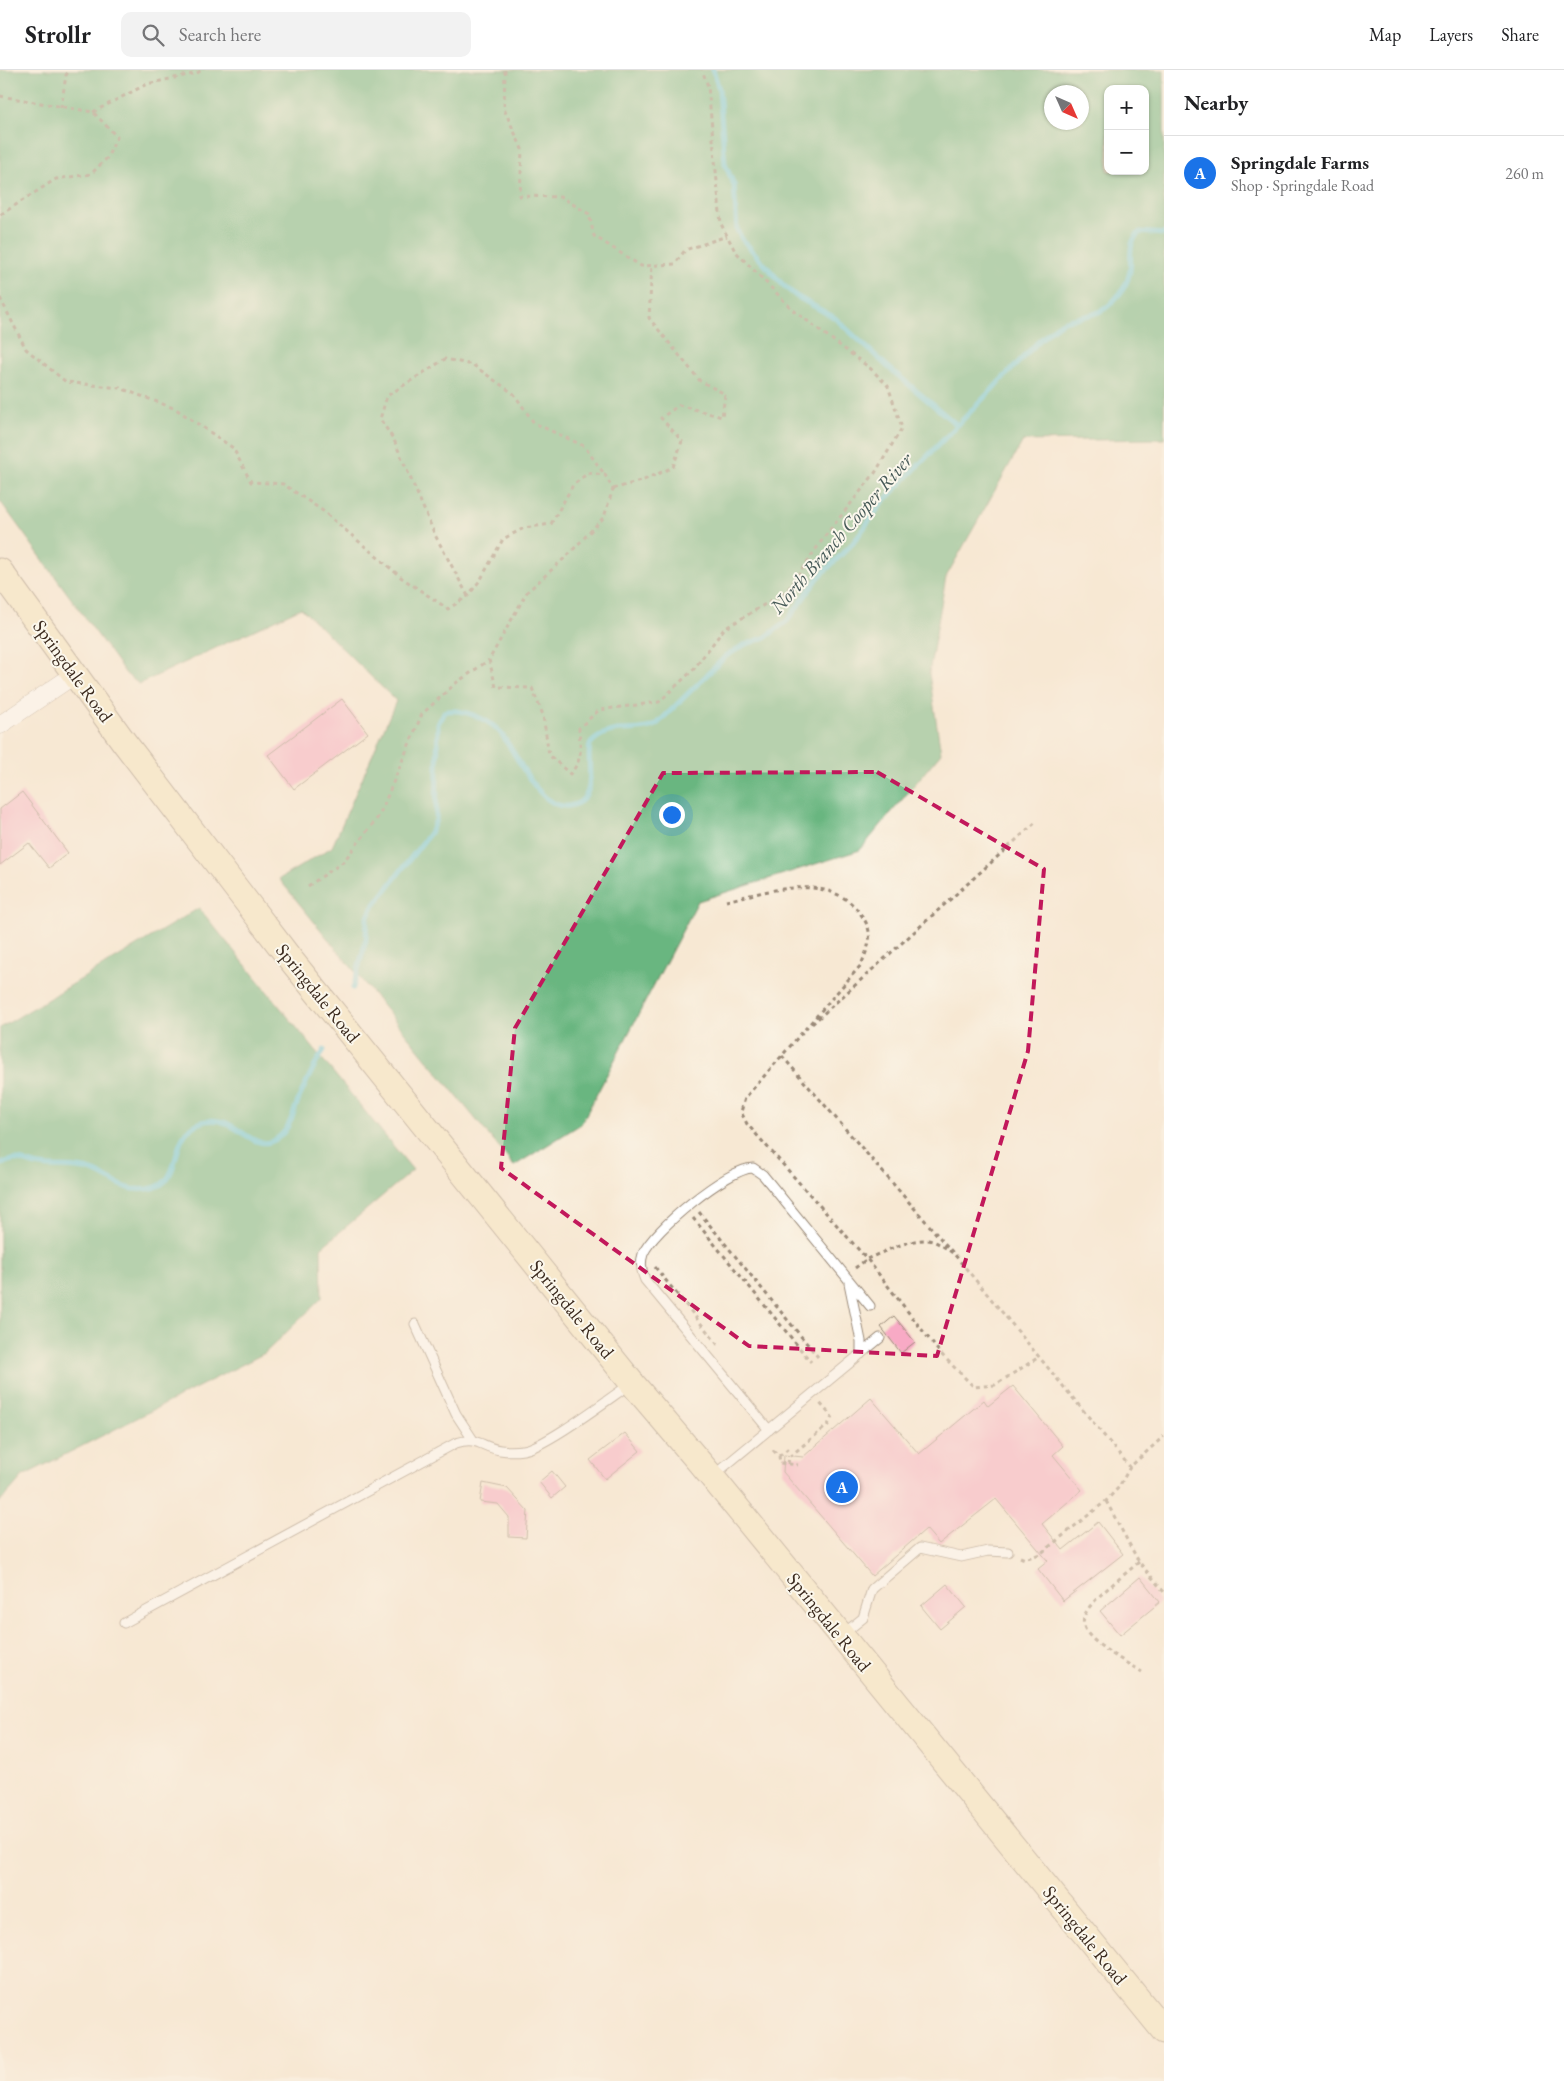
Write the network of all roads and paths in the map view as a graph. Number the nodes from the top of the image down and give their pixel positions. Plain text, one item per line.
1 (70, 70) edge
2 (202, 70) edge
3 (505, 70) edge
4 (702, 70) edge
5 (0, 96) edge
6 (60, 108) junction
7 (93, 112) junction
8 (0, 215) edge
9 (727, 236) junction
10 (652, 265) junction
11 (0, 298) edge
12 (605, 475) junction
13 (613, 489) junction
14 (0, 571) edge
15 (468, 596) junction
16 (489, 660) junction
17 (74, 675) junction
18 (0, 725) edge
19 (1036, 822) dead end
20 (308, 886) dead end
21 (726, 901) dead end
22 (802, 1034) junction
23 (782, 1056) junction
24 (717, 1234) junction
25 (711, 1239) junction
26 (644, 1253) junction
27 (954, 1254) junction
28 (737, 1258) junction
29 (866, 1258) junction
30 (730, 1264) junction
31 (847, 1278) junction
32 (756, 1282) junction
33 (750, 1288) junction
34 (776, 1306) junction
35 (870, 1306) dead end
36 (770, 1312) junction
37 (415, 1324) dead end
38 (796, 1331) junction
39 (790, 1336) junction
40 (880, 1338) dead end
41 (723, 1351) dead end
42 (861, 1354) junction
43 (818, 1357) dead end
44 (1039, 1357) junction
45 (811, 1362) dead end
46 (632, 1383) junction
47 (812, 1394) junction
48 (769, 1430) junction
49 (1164, 1436) edge
50 (473, 1440) junction
51 (791, 1446) dead end
52 (787, 1449) junction
53 (773, 1450) dead end
54 (792, 1455) junction
55 (779, 1456) junction
56 (788, 1464) junction
57 (798, 1465) dead end
58 (1130, 1467) junction
59 (712, 1477) junction
60 (1106, 1501) junction
61 (1008, 1552) joint
62 (1139, 1562) junction
63 (1164, 1592) edge
64 (124, 1623) dead end
65 (840, 1636) junction
66 (1142, 1672) dead end
67 (1164, 2031) edge

1 - 6 path
2 - 7 path
3 - 10 path
4 - 9 path
5 - 6 path
6 - 7 path
7 - 8 path
9 - 10 path
9 - 16 path
10 - 13 path
11 - 15 path
12 - 13 path
12 - 15 path
12 - 15 path
13 - 16 path
14 - 17 main road, Springdale Road
16 - 20 path
17 - 18 street
17 - 46 main road, Springdale Road
19 - 22 path
21 - 22 path
22 - 23 path
23 - 27 path
23 - 29 path
24 - 25 path
24 - 25 path
24 - 28 path
25 - 30 path
26 - 31 lane
26 - 41 path
26 - 48 lane
27 - 29 path
27 - 44 path
28 - 30 path
28 - 32 path
29 - 31 path
29 - 44 path
30 - 33 path
31 - 35 lane
31 - 42 lane
32 - 33 path
32 - 34 path
33 - 36 path
34 - 36 path
34 - 38 path
36 - 39 path
37 - 50 lane
38 - 39 path
38 - 43 path
39 - 45 path
40 - 42 lane
42 - 47 lane
44 - 58 path
46 - 50 lane
46 - 59 main road, Springdale Road
47 - 48 lane
47 - 54 path
48 - 59 lane
49 - 58 path
50 - 64 lane
51 - 52 path
52 - 54 path
52 - 55 path
53 - 55 path
54 - 56 path
55 - 56 path
56 - 57 path
58 - 60 path
59 - 65 main road, Springdale Road
60 - 61 path
60 - 62 path
61 - 65 lane
62 - 63 path
62 - 66 path
65 - 67 main road, Springdale Road

